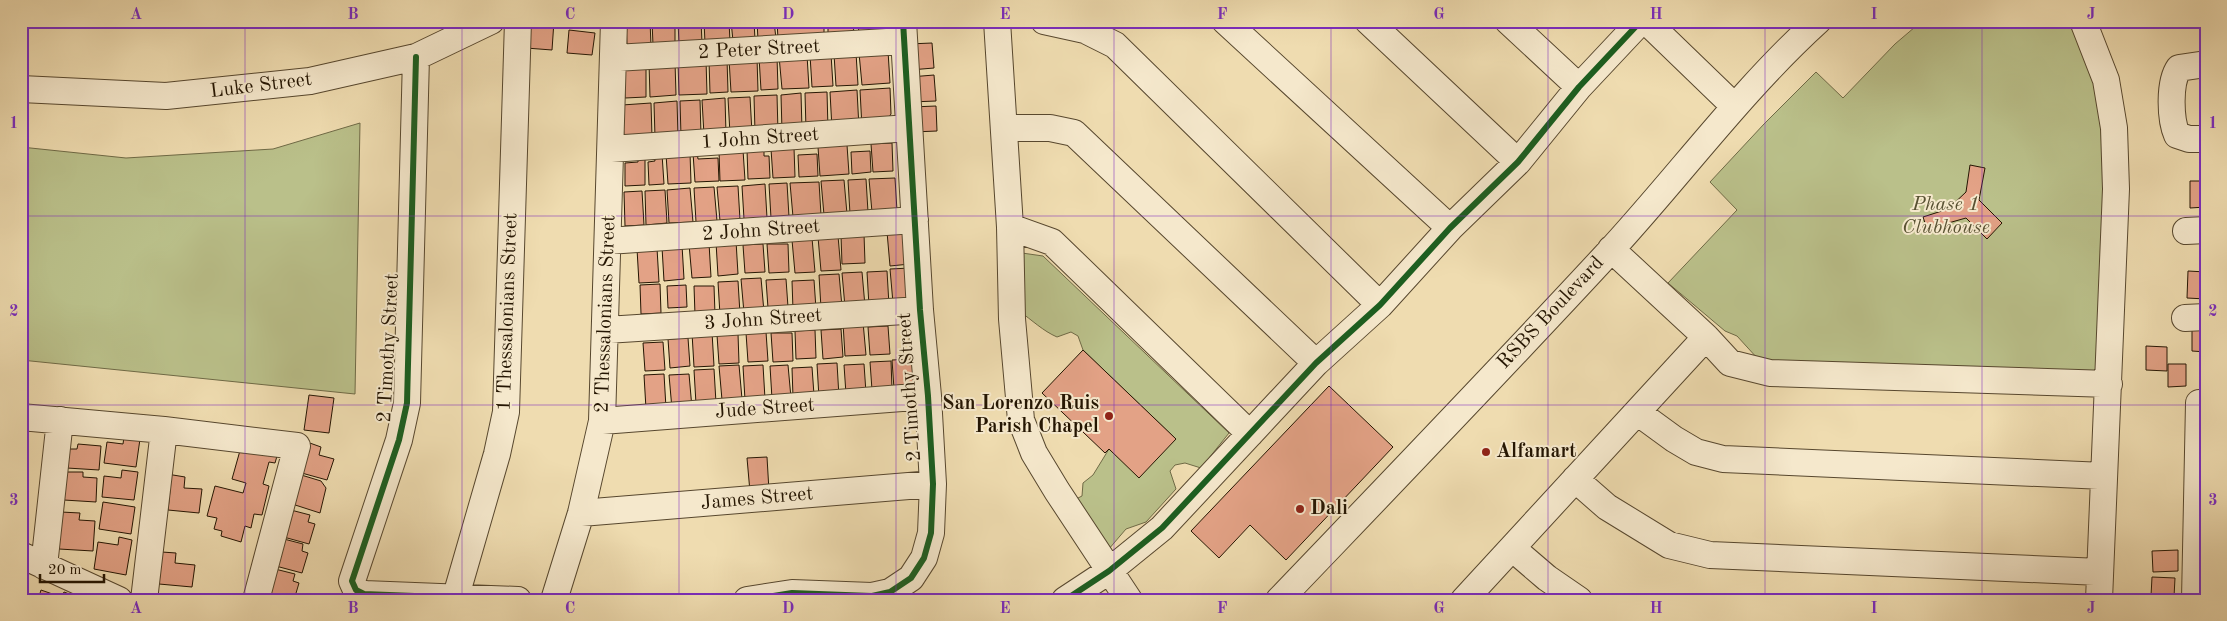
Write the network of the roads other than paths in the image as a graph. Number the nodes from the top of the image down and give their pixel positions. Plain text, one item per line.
1 (491, 21) edge
2 (518, 21) edge
3 (614, 21) edge
4 (997, 21) edge
5 (1044, 21) edge
6 (1225, 21) edge
7 (1368, 21) edge
8 (1508, 21) edge
9 (1640, 21) edge
10 (1646, 21) edge
11 (1818, 21) edge
12 (2083, 21) edge
13 (904, 31) edge
14 (416, 58) junction
15 (615, 58) junction
16 (2206, 64) edge
17 (1579, 88) junction
18 (21, 89) edge
19 (1734, 106) junction
20 (909, 128) junction
21 (1004, 128) junction
22 (2206, 139) edge
23 (612, 149) junction
24 (1518, 162) junction
25 (915, 220) junction
26 (1010, 228) junction
27 (1450, 228) junction
28 (608, 241) junction
29 (1611, 249) junction
30 (1380, 304) junction
31 (920, 310) junction
32 (606, 330) junction
33 (1706, 337) junction
34 (1316, 364) junction
35 (2109, 384) junction
36 (928, 396) junction
37 (2194, 403) edge
38 (1638, 412) junction
39 (21, 417) edge
40 (60, 420) junction
41 (602, 421) junction
42 (164, 430) junction
43 (1250, 434) junction
44 (2104, 476) junction
45 (1575, 479) junction
46 (933, 484) junction
47 (581, 513) junction
48 (1512, 548) junction
49 (33, 560) edge
50 (1109, 571) junction
51 (2100, 572) junction
52 (456, 596) junction
53 (119, 600) edge
54 (144, 600) edge
55 (256, 600) edge
56 (518, 600) edge
57 (554, 600) edge
58 (747, 600) edge
59 (1065, 600) edge
60 (1129, 600) edge
61 (1279, 600) edge
62 (1464, 600) edge
63 (1579, 600) edge
64 (2099, 600) edge
65 (2195, 600) edge

1 - 14 street, Luke Street
2 - 52 street, 1 Thessalonians Street
3 - 15 street, 2 Thessalonians Street
4 - 21 street
5 - 30 street
6 - 27 street
7 - 24 street
8 - 17 street
9 - 17 street
10 - 19 street
11 - 19 street, RSBS Boulevard
12 - 35 street
13 - 15 street, 2 Peter Street
13 - 20 street, 2 Timothy Street
14 - 18 street, Luke Street
14 - 52 street, 2 Timothy Street
15 - 23 street, 2 Thessalonians Street
16 - 22 street
17 - 24 street
19 - 29 street, RSBS Boulevard
20 - 23 street, 1 John Street
20 - 25 street, 2 Timothy Street
21 - 26 street
21 - 34 street
23 - 28 street, 2 Thessalonians Street
24 - 27 street
25 - 28 street, 2 John Street
25 - 31 street, 2 Timothy Street
26 - 43 street
26 - 50 street
27 - 30 street
28 - 32 street, 2 Thessalonians Street
29 - 33 street
29 - 61 street, RSBS Boulevard
30 - 34 street
31 - 32 street, 3 John Street
31 - 36 street, 2 Timothy Street
32 - 41 street, 2 Thessalonians Street
33 - 35 street
33 - 38 street
34 - 43 street
35 - 44 street
36 - 41 street, Jude Street
36 - 46 street, 2 Timothy Street
37 - 65 street
38 - 44 street
38 - 45 street
39 - 40 street
40 - 42 street
40 - 49 street
41 - 47 street, 2 Thessalonians Street
42 - 54 street
42 - 55 street
43 - 50 street
44 - 51 street
45 - 48 street
45 - 51 street
46 - 47 street, James Street
46 - 58 street, 2 Timothy Street
47 - 57 street, 2 Thessalonians Street
48 - 62 street
48 - 63 street
49 - 53 street
50 - 59 street
50 - 60 street
51 - 64 street
52 - 56 street, 2 Timothy Street

